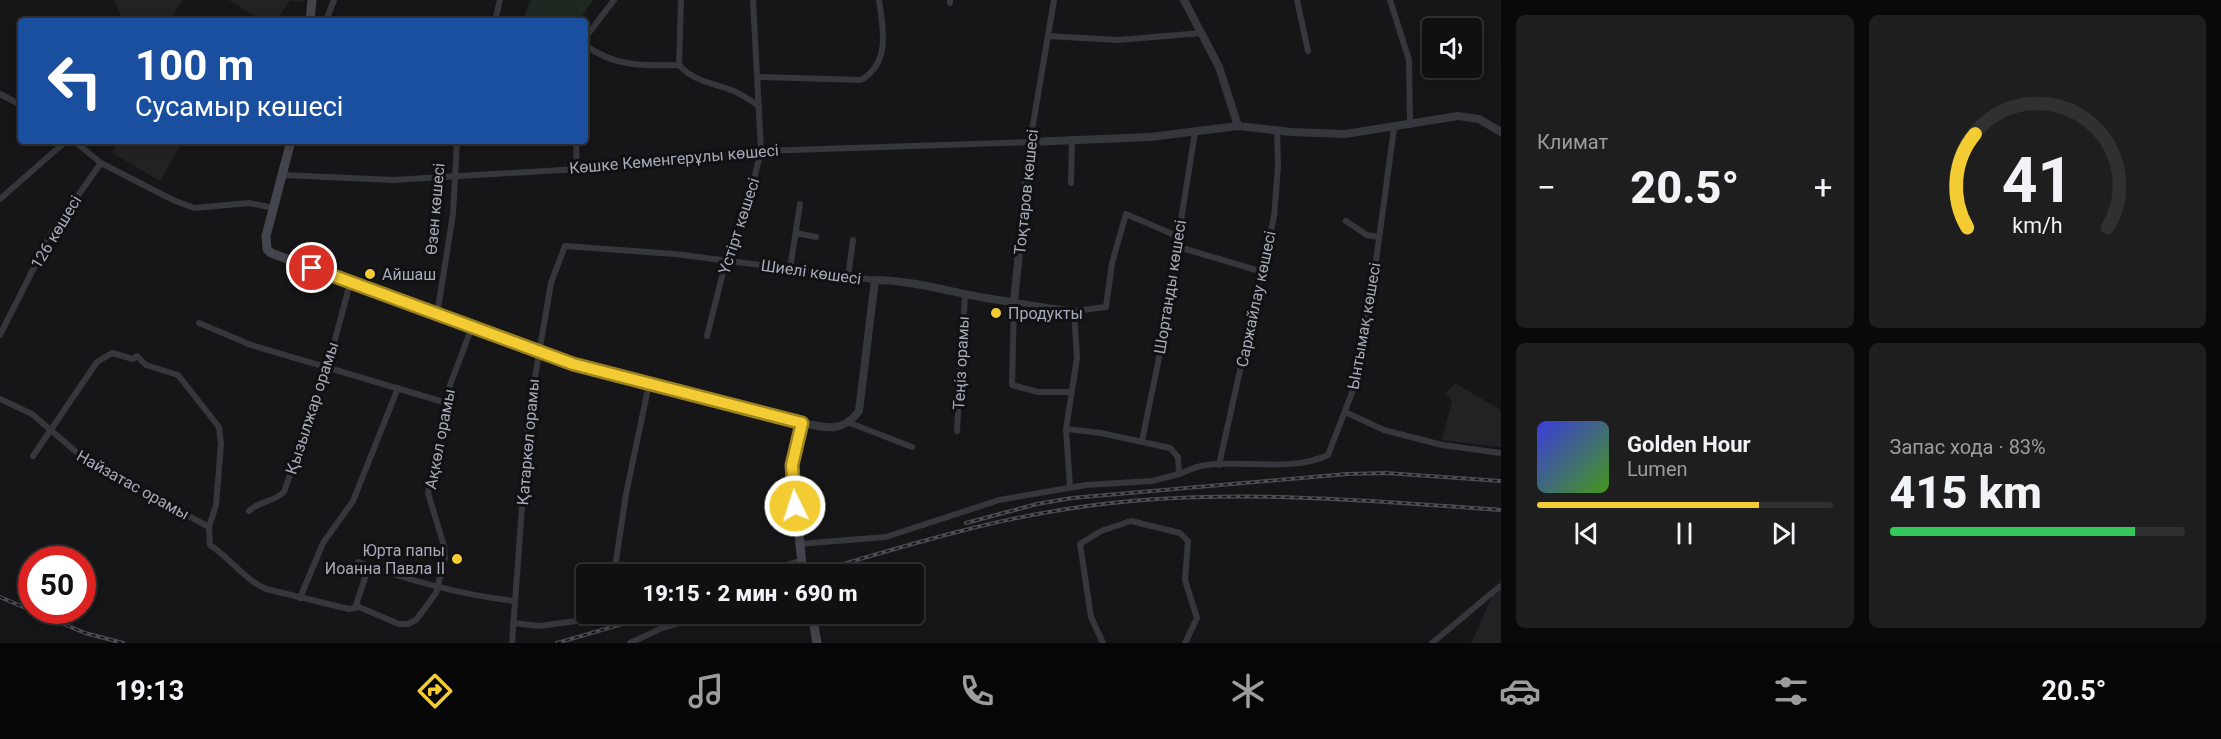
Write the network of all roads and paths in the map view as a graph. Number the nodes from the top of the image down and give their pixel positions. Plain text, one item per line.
1 (312, 0) edge
2 (334, 0) edge
3 (500, 0) edge
4 (614, 0) edge
5 (681, 0) edge
6 (753, 0) edge
7 (879, 0) edge
8 (1054, 0) edge
9 (1184, 0) edge
10 (1297, 0) edge
11 (1390, 0) edge
12 (310, 18) edge
13 (327, 18) edge
14 (496, 18) edge
15 (1202, 33) junction
16 (588, 34) edge
17 (1048, 36) junction
18 (588, 47) edge
19 (1308, 51) dead end
20 (679, 65) junction
21 (758, 77) junction
22 (0, 94) edge
23 (18, 103) edge
24 (759, 106) junction
25 (1410, 125) junction
26 (1238, 126) junction
27 (1394, 128) junction
28 (1277, 131) junction
29 (1195, 132) junction
30 (1501, 132) edge
31 (1072, 140) junction
32 (1030, 142) junction
33 (63, 144) edge
34 (78, 144) edge
35 (290, 144) edge
36 (457, 144) edge
37 (576, 144) edge
38 (761, 151) junction
39 (101, 163) junction
40 (577, 168) junction
41 (283, 175) junction
42 (453, 175) junction
43 (1071, 183) dead end
44 (0, 199) edge
45 (800, 204) dead end
46 (274, 208) junction
47 (1346, 221) dead end
48 (796, 233) junction
49 (1177, 236) junction
50 (816, 237) dead end
51 (1379, 237) junction
52 (853, 240) dead end
53 (1175, 246) junction
54 (725, 260) junction
55 (557, 263) joint
56 (790, 269) junction
57 (1263, 272) junction
58 (848, 277) junction
59 (875, 280) junction
60 (350, 283) junction
61 (965, 295) junction
62 (1014, 302) junction
63 (1074, 311) junction
64 (437, 315) junction
65 (199, 323) dead end
66 (472, 327) junction
67 (0, 336) edge
68 (707, 336) dead end
69 (538, 352) junction
70 (328, 366) junction
71 (648, 384) junction
72 (398, 388) junction
73 (1072, 392) junction
74 (0, 399) edge
75 (447, 403) junction
76 (1345, 412) junction
77 (802, 423) junction
78 (850, 423) junction
79 (1066, 429) junction
80 (51, 430) junction
81 (957, 431) dead end
82 (1142, 441) junction
83 (912, 447) dead end
84 (1501, 453) edge
85 (33, 456) dead end
86 (1219, 465) junction
87 (1179, 474) junction
88 (1070, 488) junction
89 (249, 511) dead end
90 (209, 527) junction
91 (798, 544) junction
92 (802, 560) junction
93 (358, 562) dead end
94 (616, 564) edge
95 (790, 564) edge
96 (802, 564) edge
97 (369, 566) junction
98 (1499, 587) dead end
99 (438, 588) junction
100 (300, 598) junction
101 (515, 601) junction
102 (355, 608) junction
103 (576, 620) edge
104 (513, 623) junction
105 (676, 624) edge
106 (814, 624) edge
107 (512, 643) edge
108 (630, 643) edge
109 (817, 643) edge
110 (1103, 643) edge
111 (1185, 643) edge
112 (1432, 643) edge

1 - 12 main road
2 - 13 street
3 - 14 street
4 - 16 street
5 - 20 street
6 - 21 street, Үстірт көшесі
7 - 21 street
8 - 17 street, Тоқтаров көшесі
9 - 15 street
10 - 19 street
11 - 25 street
15 - 17 street
15 - 26 street
17 - 32 street, Тоқтаров көшесі
18 - 20 street
20 - 24 street
21 - 24 street, Үстірт көшесі
22 - 23 street
24 - 38 street, Үстірт көшесі
25 - 27 street
25 - 30 street
26 - 28 street
26 - 29 street
27 - 28 street
27 - 51 street, Ынтымақ көшесі
28 - 57 street, Саржайлау көшесі
29 - 31 street
29 - 49 street, Шортанды көшесі
31 - 32 street
31 - 43 street
32 - 38 street, Көшке Кеменгерұлы көшесі
32 - 62 street, Тоқтаров көшесі
33 - 44 street
34 - 39 street
35 - 41 main road
36 - 42 street, Өзен көшесі
37 - 40 street
38 - 40 street, Көшке Кеменгерұлы көшесі
38 - 54 street, Үстірт көшесі
39 - 46 street
39 - 67 street, 126 көшесі
40 - 42 street, Көшке Кеменгерұлы көшесі
41 - 42 street, Көшке Кеменгерұлы көшесі
41 - 46 main road
42 - 64 street, Өзен көшесі
45 - 48 street
46 - 60 main road
47 - 51 street
48 - 50 street
48 - 56 street
49 - 53 street, Шортанды көшесі
49 - 63 street, Шиелі көшесі
51 - 76 street, Ынтымақ көшесі
52 - 58 street
53 - 57 street
53 - 82 street, Шортанды көшесі
54 - 55 street, Шиелі көшесі
54 - 56 street, Шиелі көшесі
54 - 68 street, Үстірт көшесі
55 - 69 street, Қатаркөл орамы
56 - 58 street, Шиелі көшесі
57 - 86 street, Саржайлау көшесі
58 - 59 street, Шиелі көшесі
59 - 61 street, Шиелі көшесі
59 - 78 street
60 - 64 main road
60 - 70 street, Қызылжар орамы
61 - 62 street, Шиелі көшесі
61 - 81 street, Теңіз орамы
62 - 63 street, Шиелі көшесі
62 - 73 street, Тоқтаров көшесі
63 - 73 street
64 - 66 main road
65 - 70 street
66 - 69 main road
66 - 75 street, Ақкөл орамы
69 - 71 main road
69 - 101 street, Қатаркөл орамы
70 - 72 street
70 - 89 street, Қызылжар орамы
71 - 77 main road
71 - 94 street
72 - 75 street
72 - 100 street
73 - 79 street
74 - 80 street, Найзатас орамы
75 - 99 street, Ақкөл орамы
76 - 84 street
76 - 86 street, Ынтымақ көшесі
77 - 78 street
77 - 91 main road
78 - 83 street
79 - 82 street
79 - 88 street
80 - 85 street
80 - 90 street, Найзатас орамы
80 - 90 street, Найзатас орамы
82 - 87 street
86 - 87 street, Ынтымақ көшесі
87 - 88 street, Ынтымақ көшесі
88 - 91 street, Ынтымақ көшесі
90 - 100 street, Найзатас орамы
91 - 92 main road
92 - 95 street
92 - 96 main road
93 - 97 street
97 - 99 street
97 - 102 street
98 - 112 street
99 - 101 street
99 - 102 street, Найзатас орамы
100 - 102 street, Найзатас орамы
101 - 104 street, Қатаркөл орамы
103 - 104 street
104 - 107 street, Қатаркөл орамы
105 - 108 street
106 - 109 main road
110 - 111 street

